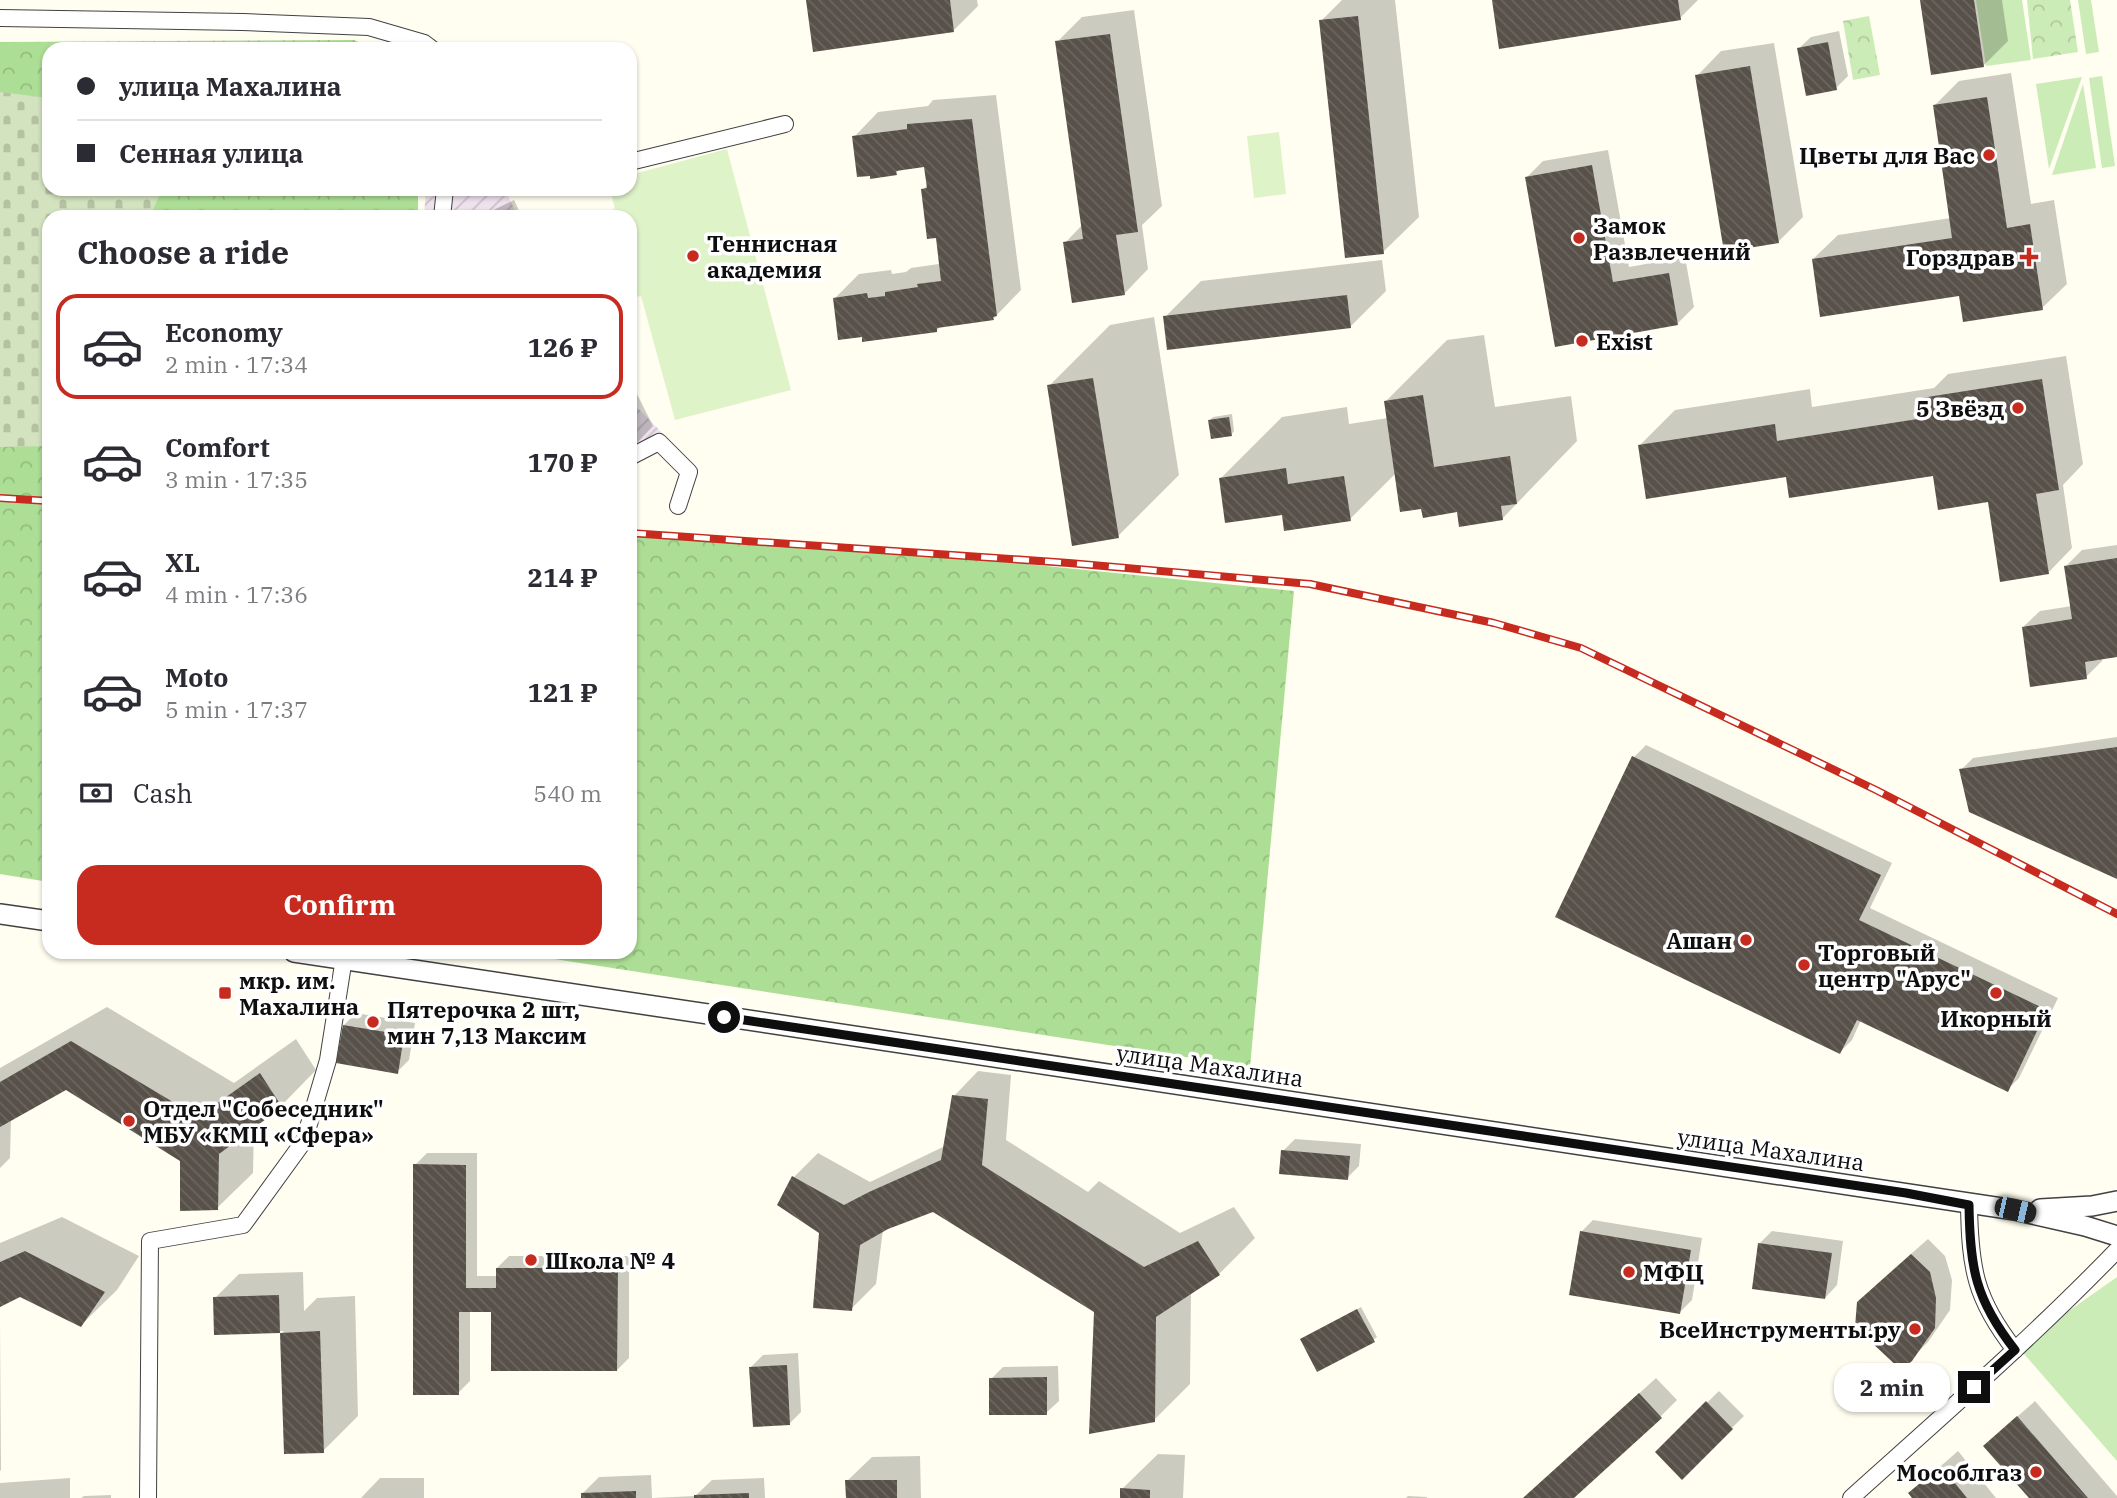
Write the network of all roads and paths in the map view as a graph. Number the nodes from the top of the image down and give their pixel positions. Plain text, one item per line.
1 (0, 18) edge
2 (421, 42) edge
3 (785, 124) dead end
4 (637, 160) edge
5 (637, 453) edge
6 (678, 506) dead end
7 (0, 914) edge
8 (42, 919) edge
9 (344, 959) edge
10 (351, 959) edge
11 (2117, 1201) edge
12 (1969, 1205) junction
13 (2015, 1210) junction
14 (2117, 1236) edge
15 (2117, 1250) edge
16 (2015, 1350) junction
17 (148, 1498) edge
18 (1851, 1498) edge

1 - 2 street
3 - 4 street
5 - 6 street
7 - 8 street
9 - 17 street
10 - 12 street, улица Махалина
11 - 13 street
12 - 13 street, улица Махалина
12 - 16 street
13 - 14 street, улица Махалина
15 - 16 street
16 - 18 street

